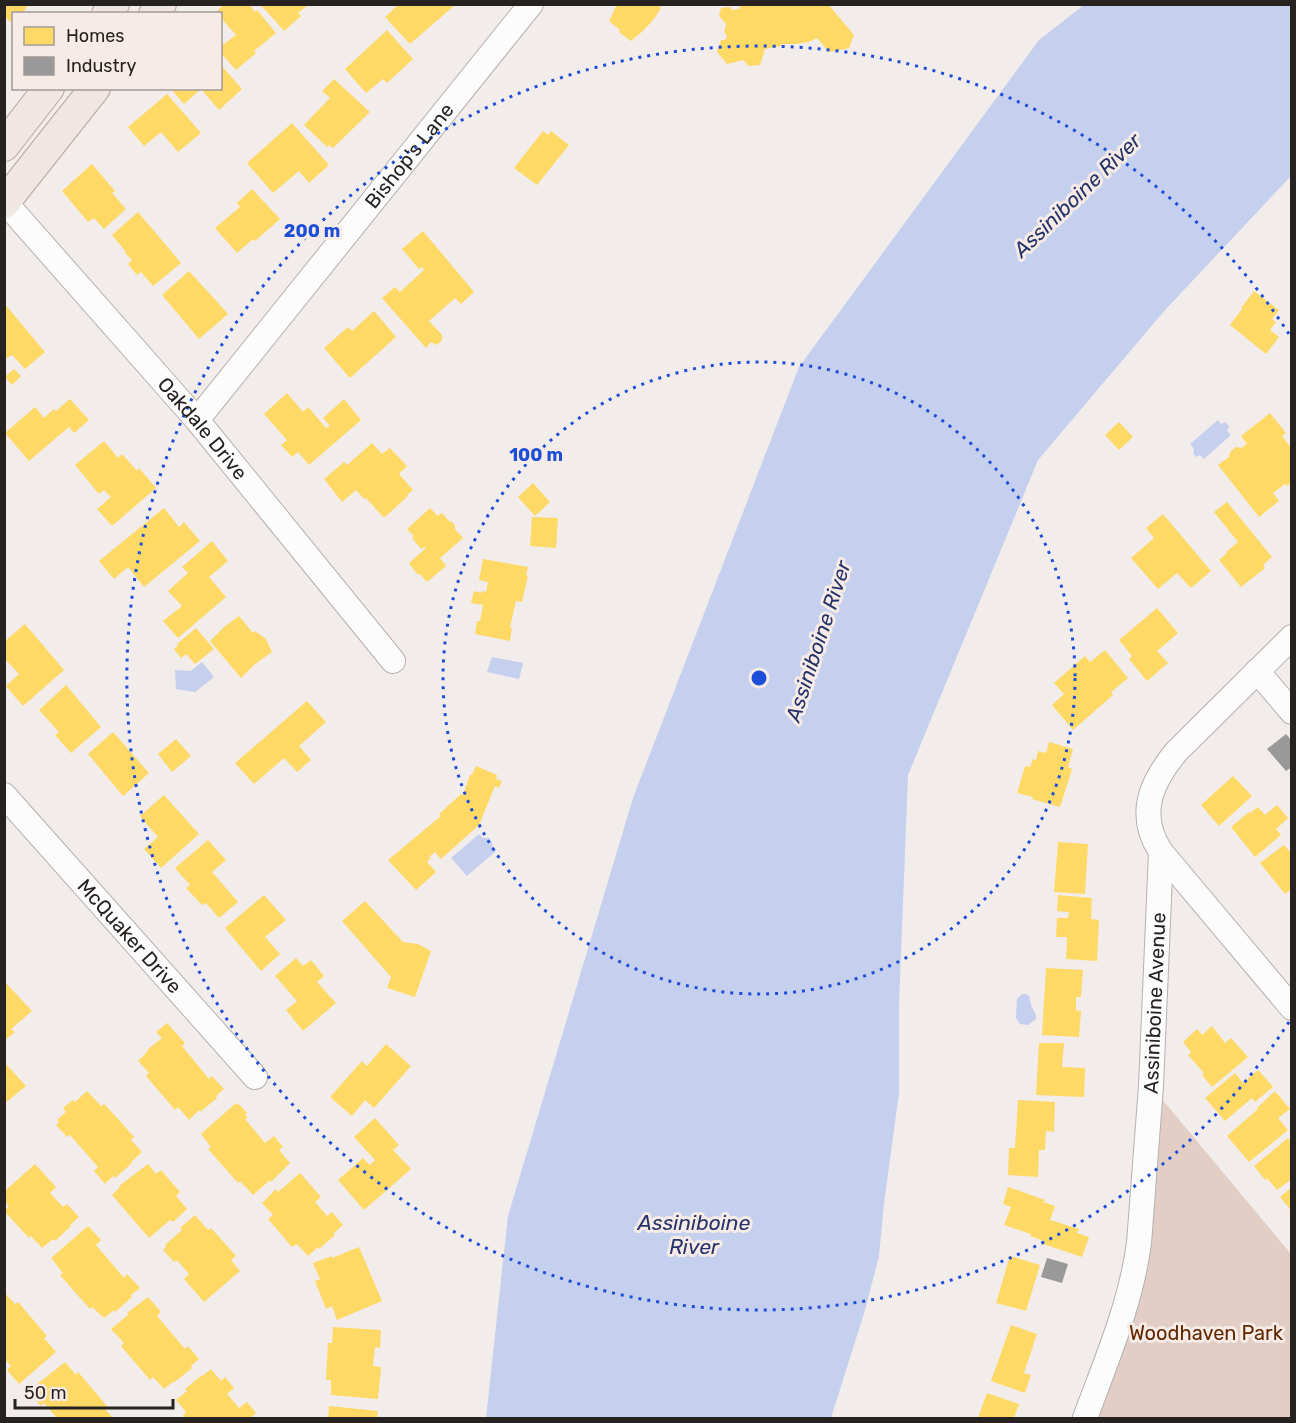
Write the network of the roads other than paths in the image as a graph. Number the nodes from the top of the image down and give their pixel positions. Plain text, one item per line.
1 (531, 4) edge
2 (47, 90) edge
3 (93, 90) edge
4 (4, 146) edge
5 (5, 202) edge
6 (197, 420) junction
7 (1292, 637) edge
8 (393, 661) dead end
9 (1257, 671) junction
10 (1292, 712) edge
11 (4, 795) edge
12 (1161, 852) junction
13 (1292, 1008) edge
14 (255, 1077) dead end
15 (1085, 1419) edge

1 - 6 street, Bishop's Lane
2 - 4 main road
3 - 5 main road
5 - 6 street, Oakdale Drive
6 - 8 street, Oakdale Drive
7 - 9 street, Assiniboine Avenue
9 - 10 street
9 - 12 street, Assiniboine Avenue
11 - 14 street, McQuaker Drive
12 - 13 street
12 - 15 street, Assiniboine Avenue

